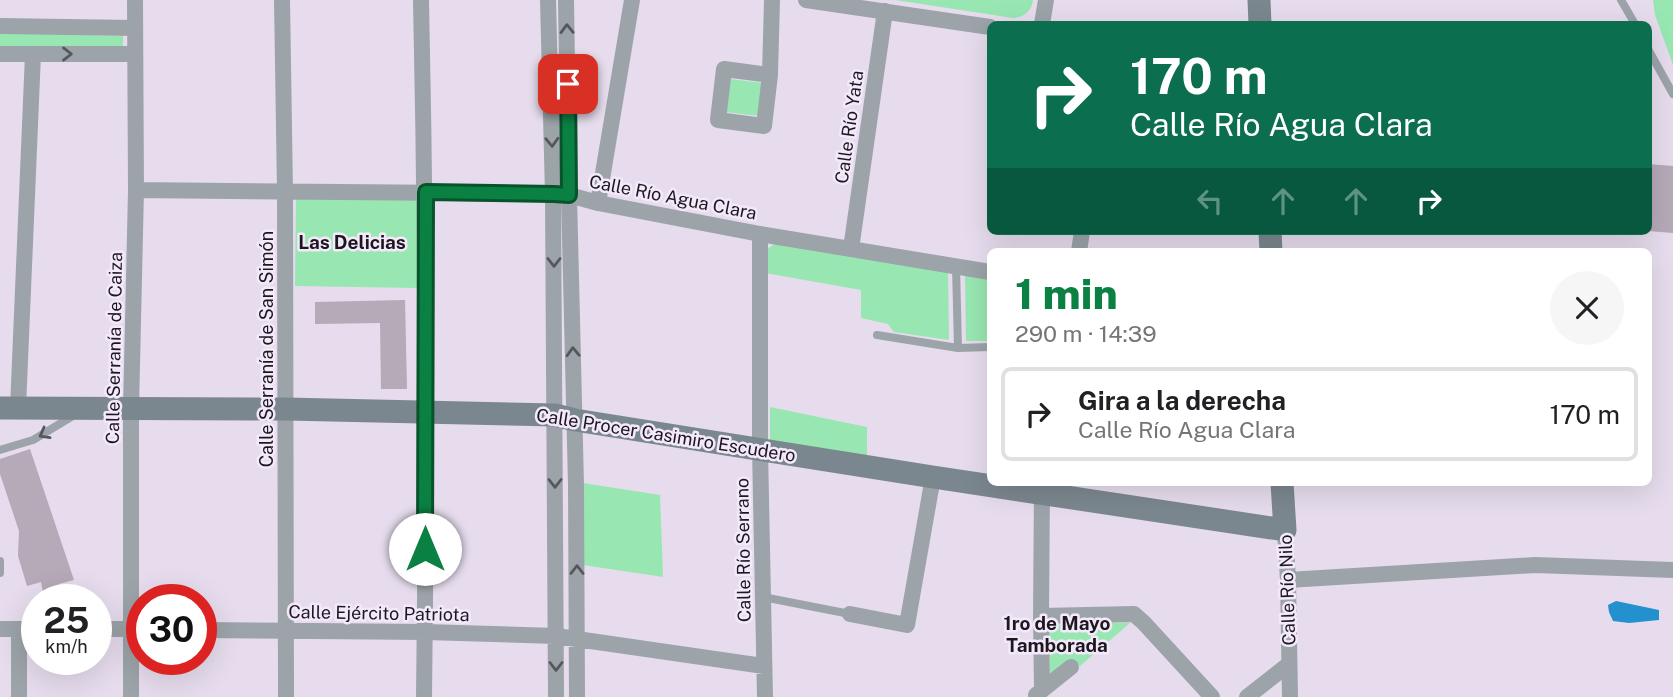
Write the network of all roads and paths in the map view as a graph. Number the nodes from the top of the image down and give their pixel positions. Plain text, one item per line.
1 (135, 0) edge
2 (282, 0) edge
3 (421, 0) edge
4 (548, 0) edge
5 (566, 0) edge
6 (632, 0) edge
7 (772, 0) edge
8 (806, 0) edge
9 (1046, 0) edge
10 (1259, 0) edge
11 (1620, 0) edge
12 (885, 11) junction
13 (1042, 21) edge
14 (1260, 21) edge
15 (1632, 21) edge
16 (0, 26) edge
17 (987, 27) edge
18 (134, 28) junction
19 (0, 54) edge
20 (33, 54) junction
21 (135, 54) junction
22 (1652, 56) edge
23 (770, 75) dead end
24 (1673, 94) edge
25 (136, 190) junction
26 (285, 191) junction
27 (426, 192) junction
28 (561, 195) junction
29 (598, 203) junction
30 (760, 234) junction
31 (851, 249) junction
32 (956, 266) junction
33 (987, 271) edge
34 (877, 335) dead end
35 (987, 347) edge
36 (958, 348) junction
37 (9, 408) edge
38 (84, 409) junction
39 (131, 409) junction
40 (286, 409) junction
41 (426, 411) junction
42 (565, 417) junction
43 (760, 449) junction
44 (0, 450) edge
45 (933, 477) junction
46 (987, 482) edge
47 (1022, 486) edge
48 (1282, 486) edge
49 (1042, 488) edge
50 (1285, 530) junction
51 (0, 561) edge
52 (1673, 570) edge
53 (0, 573) edge
54 (1289, 580) junction
55 (136, 584) edge
56 (763, 597) junction
57 (850, 614) joint
58 (1041, 616) junction
59 (0, 629) edge
60 (19, 629) joint
61 (217, 630) edge
62 (286, 631) junction
63 (425, 632) junction
64 (556, 636) junction
65 (576, 638) junction
66 (1289, 664) junction
67 (764, 666) junction
68 (1071, 667) dead end
69 (133, 675) edge
70 (1038, 694) edge
71 (19, 697) edge
72 (131, 697) edge
73 (286, 697) edge
74 (424, 697) edge
75 (556, 697) edge
76 (577, 697) edge
77 (765, 697) edge
78 (1212, 697) edge
79 (1247, 697) edge
80 (1290, 697) edge

1 - 18 street, Calle Serranía de Caiza
2 - 26 street, Calle Serranía de San Simón
3 - 27 street
4 -> 28 street
28 -> 5 street
6 - 29 street
7 - 23 street
8 - 12 street
9 - 13 street
10 - 14 main road
11 - 15 lane
12 - 17 street
12 - 31 street, Calle Río Yata
16 - 18 street
18 - 21 street, Calle Serranía de Caiza
19 - 20 street
20 -> 21 street
20 - 37 street
21 - 25 street, Calle Serranía de Caiza
22 - 24 lane
25 - 26 street, Calle Río Agua Clara
25 - 39 street, Calle Serranía de Caiza
26 - 27 street, Calle Río Agua Clara
26 - 40 street, Calle Serranía de San Simón
27 - 28 street, Calle Río Agua Clara
27 - 41 street
28 - 29 street, Calle Río Agua Clara
28 - 42 street
29 - 30 street, Calle Río Agua Clara
30 - 31 street, Calle Río Agua Clara
30 - 43 street, Calle Río Serrano
31 - 32 street, Calle Río Agua Clara
32 - 33 street, Calle Río Agua Clara
32 - 36 lane
34 - 36 lane
35 - 36 lane
37 - 38 main road, Calle Procer Casimiro Escudero
38 - 39 main road, Calle Procer Casimiro Escudero
38 -> 44 lane
39 - 40 main road, Calle Procer Casimiro Escudero
39 - 55 street, Calle Serranía de Caiza
40 - 41 main road, Calle Procer Casimiro Escudero
40 - 62 street, Calle Serranía de San Simón
41 - 42 main road, Calle Procer Casimiro Escudero
41 - 63 street
42 - 43 main road, Calle Procer Casimiro Escudero
42 -> 64 street
65 -> 42 street
43 - 45 main road, Calle Procer Casimiro Escudero
43 - 56 street, Calle Río Serrano
45 - 46 main road, Calle Procer Casimiro Escudero
45 - 57 street
47 - 49 main road, Calle Procer Casimiro Escudero
48 - 50 main road, Calle Río Nilo
49 - 50 main road, Calle Procer Casimiro Escudero
49 - 58 street
50 - 54 street, Calle Río Nilo
51 - 53 lane
52 - 54 street
54 - 66 street, Calle Río Nilo
56 - 57 lane
56 - 67 street, Calle Río Serrano
58 - 70 street
58 - 78 street
59 - 60 street
60 - 71 street
61 - 62 street, Calle Ejército Patriota
62 - 63 street, Calle Ejército Patriota
62 - 73 street, Calle Serranía de San Simón
63 - 64 street, Calle Ejército Patriota
63 - 74 street
64 - 65 street, Calle Ejército Patriota
64 -> 75 street
65 - 67 street
65 - 76 street
66 - 79 street
66 - 80 street, Calle Río Nilo
67 - 77 street, Calle Río Serrano
68 - 70 street
69 - 72 street, Calle Serranía de Caiza

